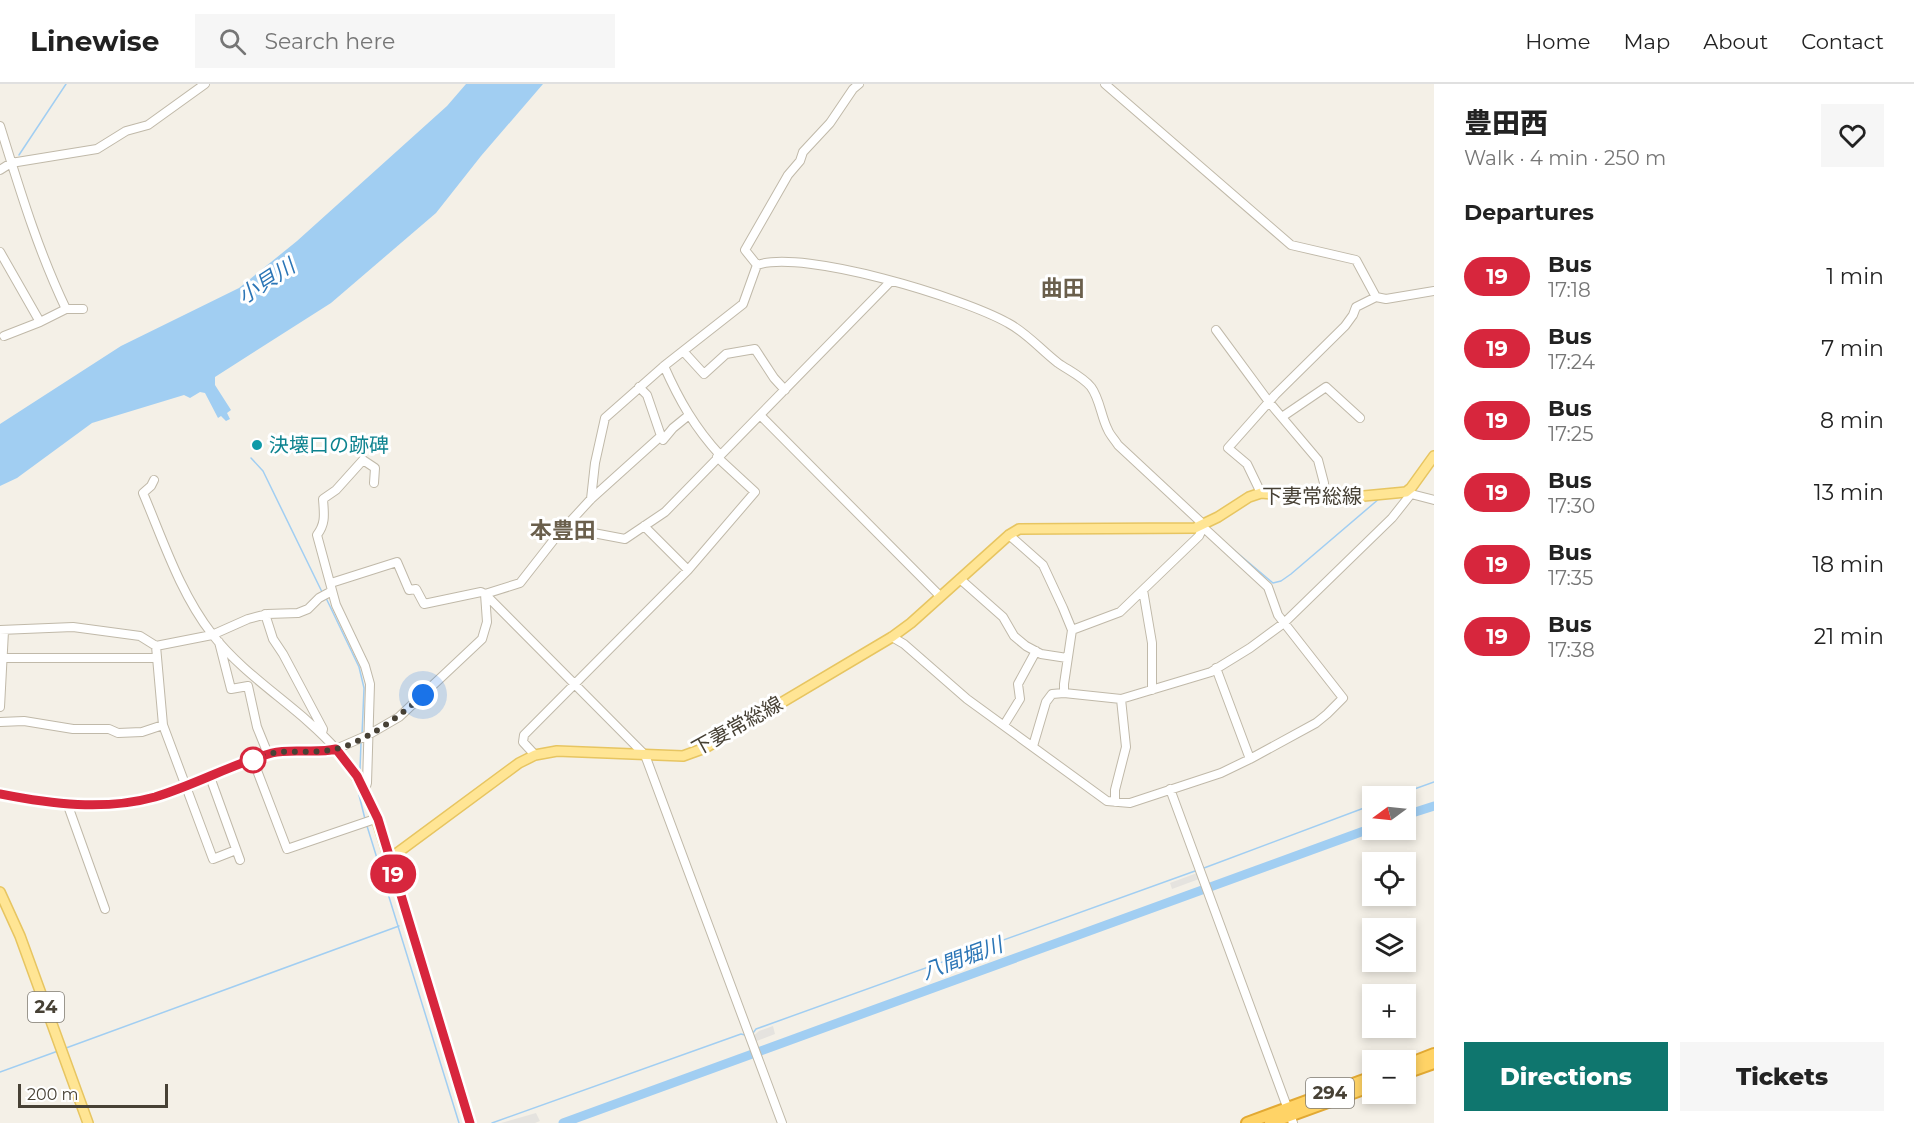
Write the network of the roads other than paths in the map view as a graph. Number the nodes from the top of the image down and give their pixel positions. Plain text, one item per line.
1 (206, 84) edge
2 (859, 84) edge
3 (1105, 84) edge
4 (0, 126) edge
5 (11, 163) junction
6 (0, 170) edge
7 (0, 252) edge
8 (757, 265) junction
9 (890, 282) junction
10 (1434, 291) edge
11 (1376, 297) junction
12 (66, 309) junction
13 (83, 309) dead end
14 (40, 322) junction
15 (1216, 330) dead end
16 (4, 336) dead end
17 (683, 351) junction
18 (664, 366) junction
19 (639, 387) junction
20 (785, 390) junction
21 (1269, 402) junction
22 (689, 415) junction
23 (760, 415) junction
24 (1282, 417) junction
25 (1359, 418) dead end
26 (661, 436) junction
27 (719, 456) junction
28 (1434, 456) edge
29 (154, 480) dead end
30 (374, 483) dead end
31 (1409, 492) junction
32 (1262, 493) junction
33 (1322, 498) junction
34 (591, 499) junction
35 (1434, 500) edge
36 (571, 521) junction
37 (644, 526) junction
38 (1204, 526) junction
39 (1009, 535) junction
40 (688, 570) junction
41 (960, 579) junction
42 (330, 589) junction
43 (1143, 590) junction
44 (485, 594) junction
45 (940, 596) junction
46 (265, 614) junction
47 (1284, 623) junction
48 (2, 630) edge
49 (1072, 630) junction
50 (892, 637) junction
51 (215, 638) junction
52 (156, 646) junction
53 (1036, 651) junction
54 (4, 658) junction
55 (157, 658) junction
56 (1067, 658) junction
57 (1216, 668) junction
58 (575, 685) junction
59 (1152, 690) junction
60 (1064, 693) junction
61 (1121, 699) junction
62 (0, 707) edge
63 (0, 722) edge
64 (163, 725) junction
65 (1004, 725) junction
66 (322, 733) junction
67 (367, 735) junction
68 (1033, 746) junction
69 (336, 749) junction
70 (268, 754) junction
71 (535, 755) junction
72 (645, 755) junction
73 (1250, 759) junction
74 (253, 760) junction
75 (210, 777) junction
76 (185, 786) junction
77 (1170, 789) junction
78 (365, 790) junction
79 (0, 794) edge
80 (1115, 802) junction
81 (67, 803) junction
82 (370, 821) junction
83 (236, 850) junction
84 (388, 859) junction
85 (240, 860) dead end
86 (0, 892) edge
87 (105, 909) dead end
88 (1434, 1054) edge
89 (1416, 1061) edge
90 (1434, 1063) edge
91 (1416, 1069) edge
92 (1362, 1082) edge
93 (1362, 1090) edge
94 (1290, 1116) edge
95 (88, 1123) edge
96 (470, 1123) edge
97 (782, 1123) edge
98 (1247, 1123) edge
99 (1270, 1123) edge

1 - 5 street
2 - 8 street
3 - 11 street
4 - 5 street
5 - 6 street
5 - 12 street
7 - 14 street
8 - 9 street
8 - 17 street
9 - 20 street
9 - 38 street
10 - 11 street
11 - 21 street
12 - 13 street
12 - 14 street
14 - 16 street
15 - 21 street
17 - 18 street
17 - 20 street
18 - 19 street
18 - 22 street
19 - 26 street
19 - 34 street
20 - 23 street
21 - 24 street
21 - 32 street
22 - 26 street
22 - 27 street
23 - 27 street
23 - 45 street
24 - 25 street
24 - 33 street
26 - 34 street
27 - 37 street
27 - 40 street
28 - 31 main road
29 - 51 street
30 - 42 street
31 - 33 main road, 下妻常総線
31 - 35 street
31 - 47 street
32 - 33 main road, 下妻常総線
32 - 38 main road, 下妻常総線
34 - 36 street
36 - 37 street
36 - 44 street
37 - 40 street
38 - 39 main road, 下妻常総線
38 - 43 street
38 - 47 street
39 - 41 main road, 下妻常総線
39 - 49 street
40 - 58 street
41 - 45 main road, 下妻常総線
41 - 53 street
42 - 44 street
42 - 46 street
42 - 67 street
43 - 49 street
43 - 59 street
44 - 58 street
44 - 67 street
45 - 50 main road, 下妻常総線
46 - 51 street
46 - 66 street
47 - 57 street
47 - 73 street
48 - 52 street
48 - 54 street
49 - 56 street
50 - 65 street
50 - 72 main road, 下妻常総線
51 - 52 street
51 - 66 street
51 - 70 street
52 - 55 street
53 - 56 street
53 - 65 street
54 - 55 street
54 - 62 street
55 - 64 street
56 - 60 street
57 - 59 street
57 - 73 street
58 - 71 street
58 - 72 street
59 - 61 street
60 - 61 street
60 - 68 street
61 - 80 street
63 - 64 street
64 - 76 street
65 - 68 street
66 - 69 street
67 - 69 street
67 - 78 street
68 - 80 street
69 - 70 main road
69 - 78 main road
70 - 74 main road
71 - 72 main road, 下妻常総線
71 - 84 main road, 下妻常総線
72 - 97 street
73 - 77 street
74 - 75 main road
74 - 82 street
75 - 76 main road
75 - 83 street
76 - 81 main road
76 - 83 street
77 - 80 street
77 - 94 street
78 - 82 main road
79 - 81 main road
81 - 87 street
82 - 84 main road
83 - 85 street
84 - 96 street
86 - 95 main road, 24
88 - 89 highway
90 - 91 highway
92 - 94 highway, 294
93 - 94 highway, 294
94 - 98 highway, 294
94 - 99 highway, 294

